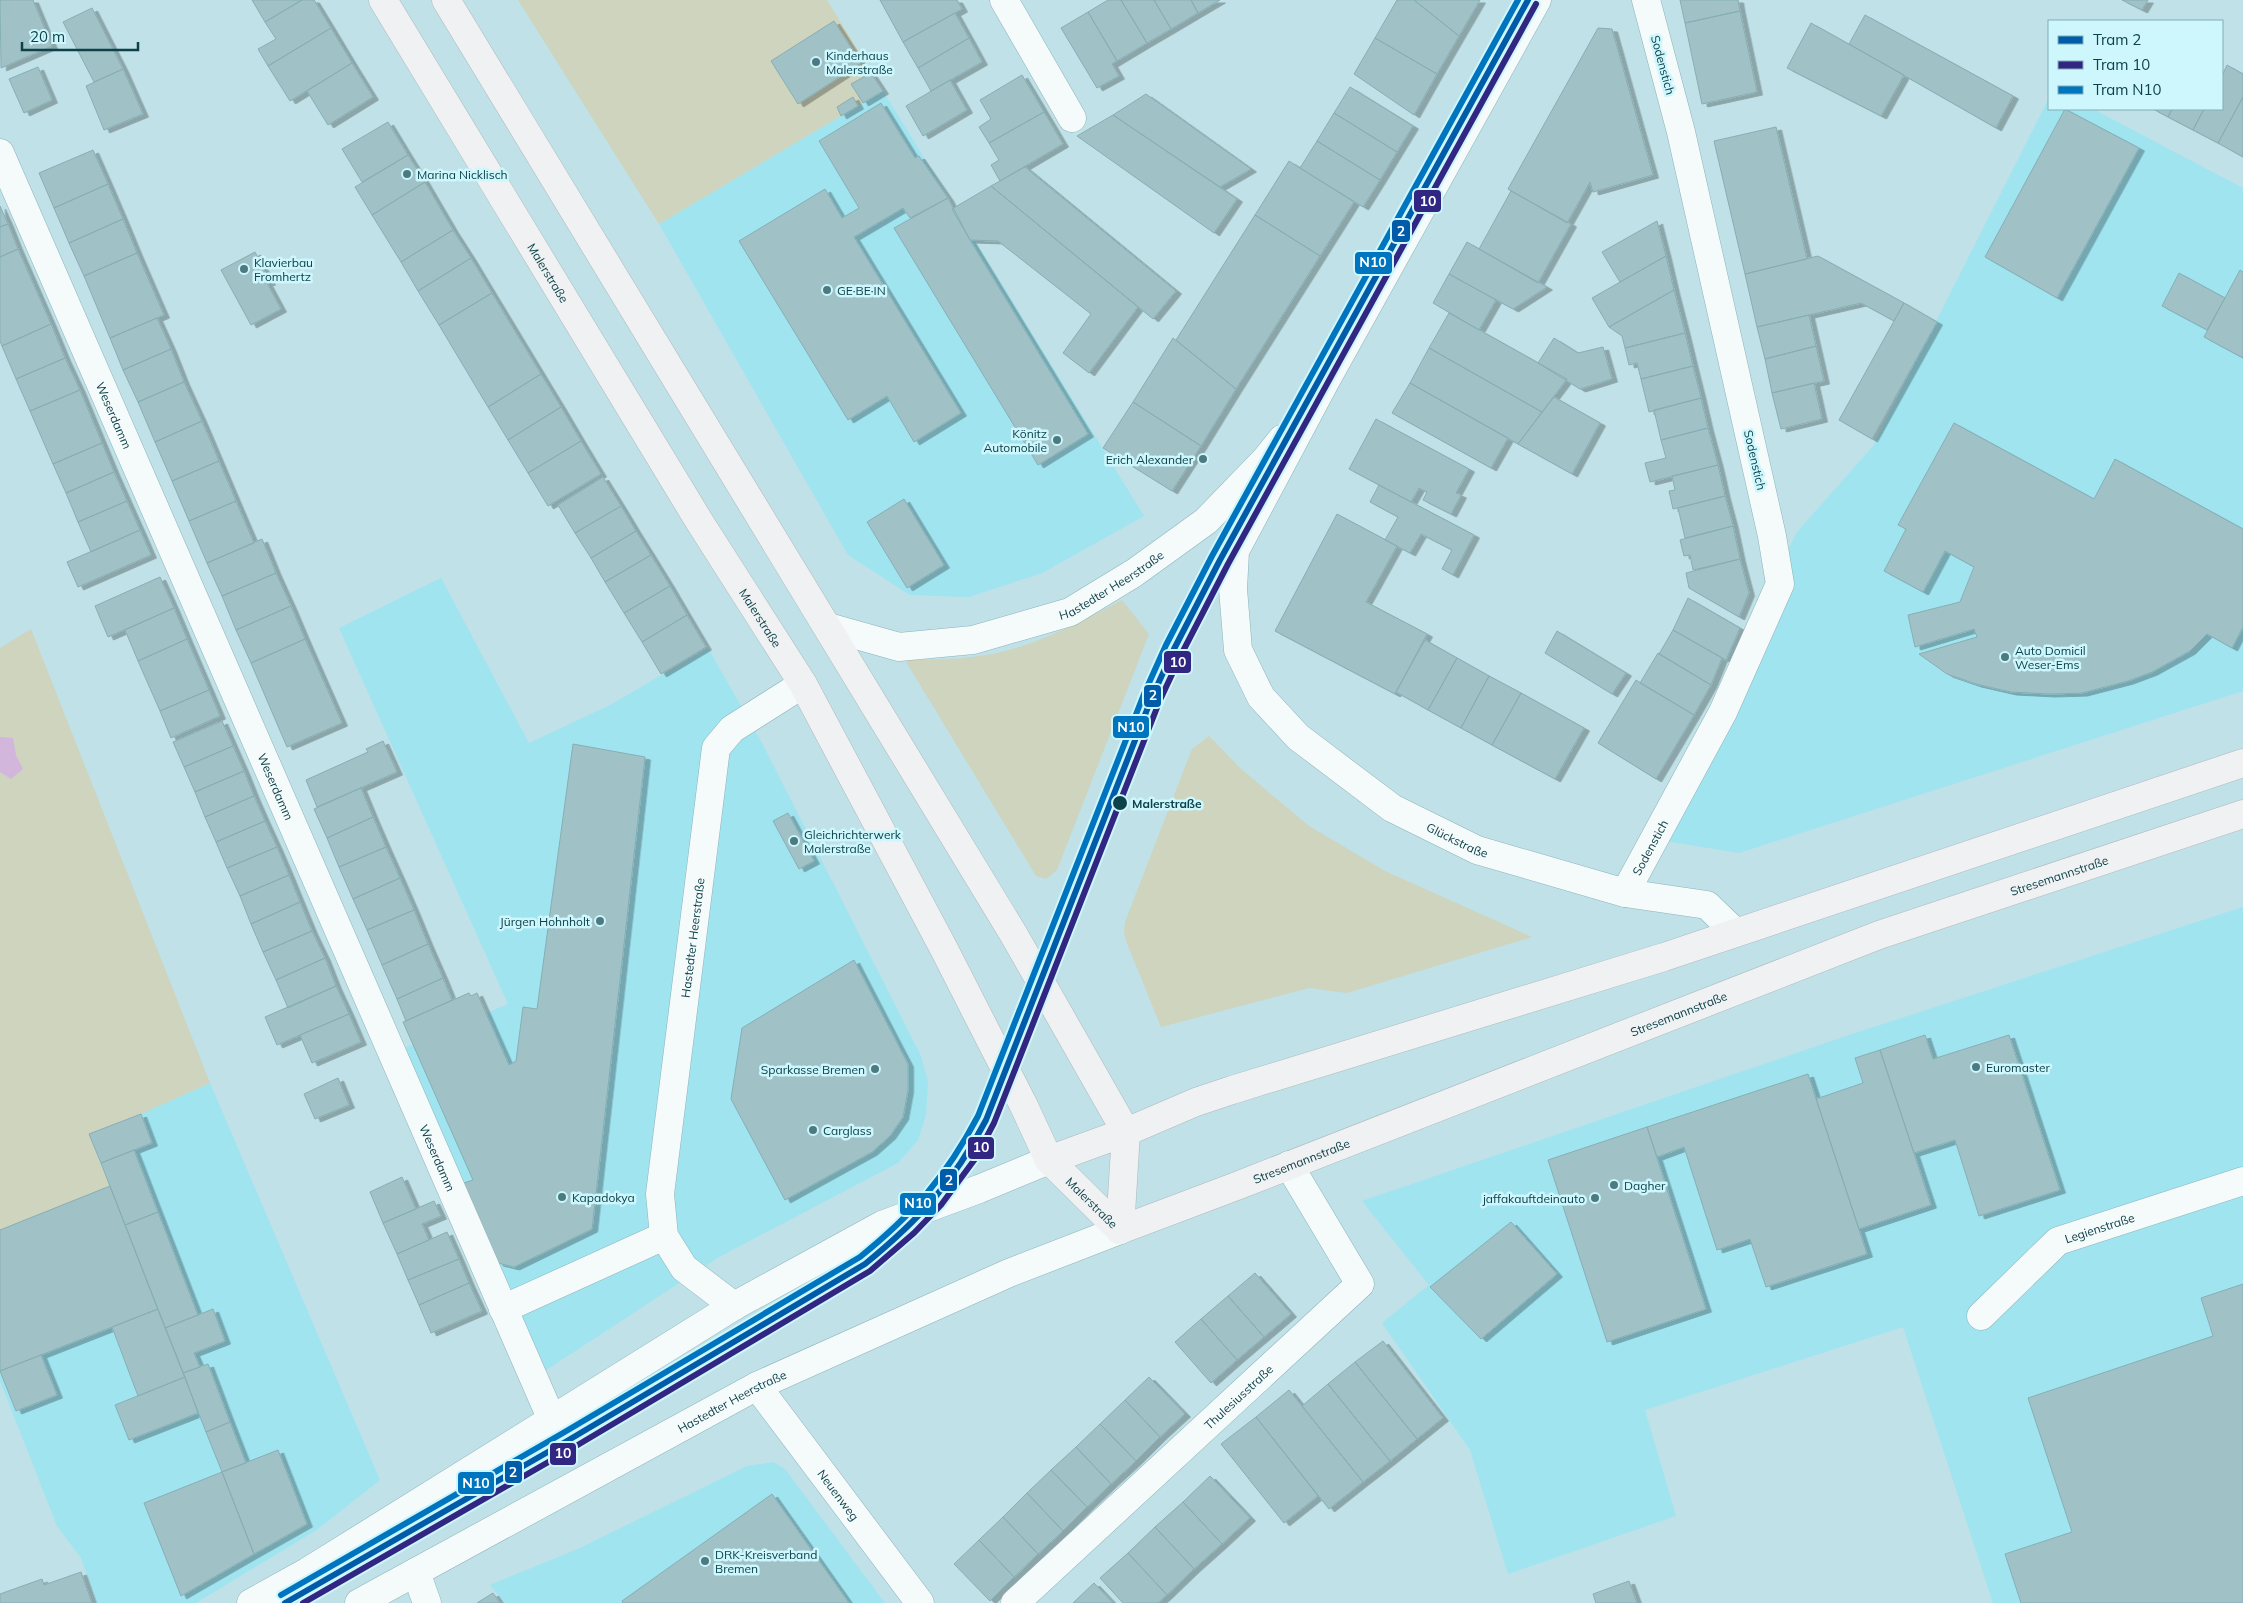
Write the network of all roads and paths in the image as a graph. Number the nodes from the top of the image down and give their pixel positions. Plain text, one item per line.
1 (383, 0) edge
2 (446, 0) edge
3 (1537, 0) edge
4 (1646, 0) edge
5 (1005, 1) edge
6 (1072, 118) dead end
7 (0, 153) edge
8 (1325, 382) junction
9 (828, 627) junction
10 (1238, 650) joint
11 (803, 684) junction
12 (2243, 763) edge
13 (2243, 814) edge
14 (1625, 893) junction
15 (1735, 932) junction
16 (1126, 1132) junction
17 (1049, 1160) junction
18 (1289, 1165) junction
19 (2243, 1181) edge
20 (1120, 1230) junction
21 (664, 1236) junction
22 (734, 1306) junction
23 (503, 1309) junction
24 (1981, 1316) dead end
25 (757, 1386) junction
26 (552, 1420) junction
27 (416, 1572) junction
28 (251, 1603) edge
29 (359, 1603) edge
30 (427, 1603) edge
31 (920, 1603) edge
32 (1015, 1603) edge

1 - 11 main road, Malerstraße
2 - 9 main road
3 - 8 street, Hastedter Heerstraße
4 - 14 street, Sodenstich
5 - 6 street
7 - 23 street, Weserdamm
8 - 9 street, Hastedter Heerstraße
8 - 10 street, Hastedter Heerstraße
9 - 16 main road
10 - 14 street, Glückstraße
11 - 17 main road, Malerstraße
11 - 21 street, Hastedter Heerstraße
12 - 15 main road
13 - 18 main road, Stresemannstraße
14 - 15 street, Glückstraße
15 - 16 main road
16 - 17 main road
16 - 20 main road, Malerstraße
17 - 20 main road, Malerstraße
17 - 22 street
18 - 20 main road, Stresemannstraße
18 - 32 street, Thulesiusstraße
19 - 24 street, Legienstraße
20 - 25 street, Hastedter Heerstraße
21 - 22 street, Hastedter Heerstraße
21 - 23 street
22 - 26 street
23 - 26 street, Weserdamm
25 - 27 street, Hastedter Heerstraße
25 - 31 street, Neuenweg
26 - 28 street
27 - 29 street, Hastedter Heerstraße
27 - 30 street

